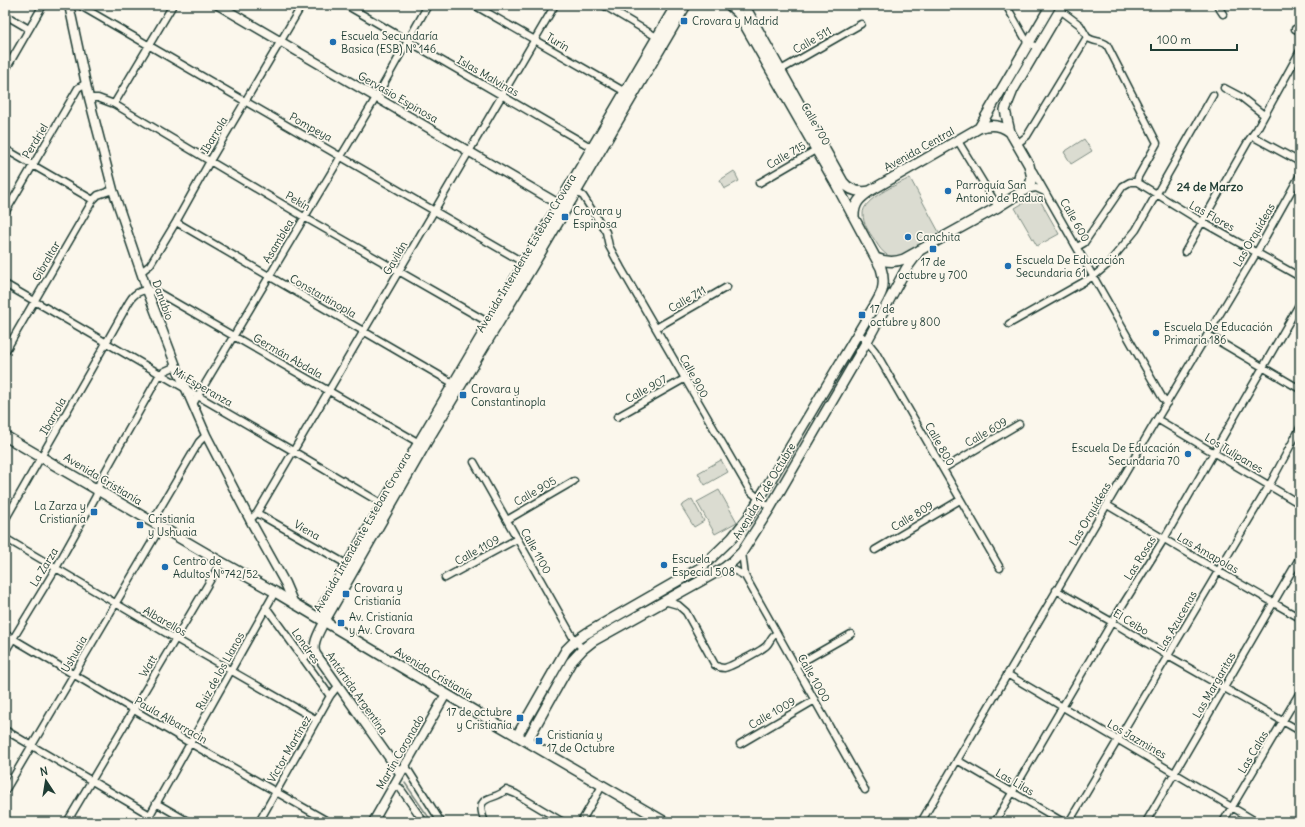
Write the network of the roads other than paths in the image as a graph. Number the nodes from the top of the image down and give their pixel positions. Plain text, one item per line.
1 (44, 5) edge
2 (69, 5) edge
3 (80, 5) edge
4 (173, 5) edge
5 (218, 5) edge
6 (302, 5) edge
7 (346, 5) edge
8 (428, 5) edge
9 (474, 5) edge
10 (555, 5) edge
11 (603, 5) edge
12 (676, 5) edge
13 (686, 5) edge
14 (729, 5) edge
15 (744, 5) edge
16 (1006, 5) edge
17 (1051, 5) edge
18 (1217, 5) edge
19 (1062, 8) edge
20 (1223, 14) dead end
21 (5, 15) edge
22 (861, 24) dead end
23 (29, 29) junction
24 (1087, 37) junction
25 (534, 39) junction
26 (660, 39) junction
27 (407, 41) junction
28 (280, 42) junction
29 (150, 45) junction
30 (1033, 45) junction
31 (1300, 51) edge
32 (5, 71) edge
33 (778, 72) junction
34 (86, 83) junction
35 (1224, 88) dead end
36 (629, 95) junction
37 (1213, 95) dead end
38 (377, 96) junction
39 (501, 96) junction
40 (89, 98) junction
41 (246, 102) junction
42 (114, 104) junction
43 (1264, 115) junction
44 (978, 128) junction
45 (1010, 132) junction
46 (1252, 136) junction
47 (958, 141) junction
48 (1017, 144) junction
49 (820, 147) junction
50 (5, 149) edge
51 (596, 150) junction
52 (469, 151) junction
53 (342, 156) junction
54 (210, 161) junction
55 (1300, 162) edge
56 (1029, 164) junction
57 (33, 165) junction
58 (1300, 175) edge
59 (1137, 182) junction
60 (759, 183) dead end
61 (113, 190) junction
62 (870, 190) junction
63 (1025, 190) junction
64 (576, 192) junction
65 (1046, 193) junction
66 (1156, 195) junction
67 (93, 200) junction
68 (563, 206) junction
69 (998, 207) junction
70 (434, 210) junction
71 (5, 213) edge
72 (854, 216) junction
73 (304, 217) junction
74 (176, 222) junction
75 (1202, 222) junction
76 (1077, 247) junction
77 (920, 250) junction
78 (1185, 252) dead end
79 (1257, 252) junction
80 (876, 258) junction
81 (529, 265) junction
82 (399, 271) junction
83 (141, 272) junction
84 (270, 276) junction
85 (1094, 276) junction
86 (1300, 277) edge
87 (5, 284) edge
88 (727, 287) dead end
89 (147, 290) junction
90 (34, 302) junction
91 (1300, 303) edge
92 (1009, 324) dead end
93 (493, 325) junction
94 (656, 328) junction
95 (364, 331) junction
96 (858, 333) junction
97 (1208, 335) junction
98 (233, 336) junction
99 (867, 341) junction
100 (106, 343) junction
101 (5, 352) edge
102 (176, 366) junction
103 (1263, 368) junction
104 (160, 374) junction
105 (684, 379) junction
106 (457, 386) junction
107 (186, 389) junction
108 (1300, 389) edge
109 (328, 390) junction
110 (199, 396) junction
111 (1167, 403) junction
112 (193, 404) junction
113 (617, 417) dead end
114 (1157, 419) junction
115 (1019, 424) dead end
116 (1300, 428) edge
117 (206, 435) junction
118 (5, 436) edge
119 (421, 445) junction
120 (293, 451) junction
121 (1214, 452) junction
122 (41, 456) junction
123 (474, 462) dead end
124 (943, 469) junction
125 (574, 481) dead end
126 (1269, 486) junction
127 (97, 490) junction
128 (758, 500) junction
129 (960, 500) junction
130 (1300, 504) edge
131 (1107, 505) junction
132 (386, 506) junction
133 (770, 508) junction
134 (257, 513) junction
135 (5, 520) edge
136 (250, 520) junction
137 (506, 520) junction
138 (155, 524) junction
139 (5, 538) edge
140 (517, 539) junction
141 (1164, 539) junction
142 (875, 550) dead end
143 (742, 552) junction
144 (1300, 558) edge
145 (221, 562) junction
146 (348, 565) junction
147 (702, 567) junction
148 (56, 568) junction
149 (724, 568) junction
150 (1000, 568) dead end
151 (1218, 571) junction
152 (709, 576) junction
153 (745, 576) junction
154 (445, 578) dead end
155 (285, 583) junction
156 (1056, 590) junction
157 (277, 593) junction
158 (664, 601) junction
159 (1274, 602) junction
160 (115, 604) junction
161 (294, 604) junction
162 (266, 608) junction
163 (1300, 618) edge
164 (324, 622) junction
165 (1112, 622) junction
166 (777, 633) junction
167 (5, 634) edge
168 (851, 634) dead end
169 (13, 639) junction
170 (176, 639) junction
171 (575, 641) junction
172 (583, 649) junction
173 (314, 650) junction
174 (5, 652) edge
175 (1168, 656) junction
176 (303, 659) junction
177 (795, 666) junction
178 (231, 671) junction
179 (1007, 674) junction
180 (74, 675) junction
181 (338, 686) junction
182 (1224, 687) junction
183 (1300, 692) edge
184 (446, 694) junction
185 (330, 696) junction
186 (815, 700) junction
187 (1062, 707) junction
188 (134, 710) junction
189 (317, 720) junction
190 (1283, 721) junction
191 (5, 730) edge
192 (1300, 731) edge
193 (517, 736) junction
194 (1118, 740) junction
195 (526, 741) junction
196 (190, 743) junction
197 (740, 744) dead end
198 (31, 746) junction
199 (957, 760) junction
200 (404, 765) junction
201 (400, 773) junction
202 (1175, 773) junction
203 (92, 782) junction
204 (394, 784) junction
205 (602, 786) junction
206 (865, 790) dead end
207 (5, 791) edge
208 (276, 792) junction
209 (1012, 792) junction
210 (156, 803) junction
211 (1231, 807) junction
212 (150, 815) junction
213 (5, 820) edge
214 (9, 822) edge
215 (67, 822) edge
216 (146, 822) edge
217 (189, 822) edge
218 (259, 822) edge
219 (329, 822) edge
220 (373, 822) edge
221 (424, 822) edge
222 (441, 822) edge
223 (485, 822) edge
224 (563, 822) edge
225 (581, 822) edge
226 (665, 822) edge
227 (921, 822) edge
228 (995, 822) edge
229 (1063, 822) edge
230 (1069, 822) edge
231 (1146, 822) edge
232 (1223, 822) edge
233 (1257, 822) edge

1 - 23 street
2 - 34 street, Danubio
3 - 29 street, Pompeya
4 - 29 street
5 - 28 street, Gervasio Espinosa
6 - 28 street, Ibarrola
7 - 27 street, Islas Malvinas
8 - 27 street, Asamblea
9 - 25 street, Turín
10 - 25 street, Gavilán
11 - 26 street
12 - 26 main road, Avenida Intendente Esteban Crovara
13 - 26 main road, Avenida Intendente Esteban Crovara
14 - 33 main road, Calle 700
15 - 33 main road, Calle 700
16 - 30 street
17 - 30 main road
18 - 20 street
19 - 24 street
19 - 30 main road
21 - 23 street
22 - 33 street, Calle 511
23 - 32 street
24 - 48 street
24 - 59 street
25 - 36 street, Turín
25 - 39 street, Gavilán
26 - 36 main road, Avenida Intendente Esteban Crovara
27 - 38 street, Asamblea
27 - 39 street, Islas Malvinas
28 - 38 street, Gervasio Espinosa
28 - 41 street, Ibarrola
29 - 41 street, Pompeya
29 - 42 street
30 - 44 main road
30 - 45 main road
31 - 43 street
33 - 49 main road, Calle 700
34 - 40 street, Danubio
34 - 57 street, Perdriel
35 - 43 street
36 - 51 main road, Avenida Intendente Esteban Crovara
37 - 66 street
38 - 52 street, Gervasio Espinosa
38 - 53 street, Asamblea
39 - 51 street, Islas Malvinas
39 - 52 street, Gavilán
40 - 42 street, Pekín
40 - 61 street, Danubio
41 - 53 street, Pompeya
41 - 54 street, Ibarrola
42 - 54 street, Pekín
43 - 46 street
44 - 45 main road, Avenida Central
44 - 47 main road, Avenida Central
45 - 48 main road, Calle 600
46 - 55 street
46 - 75 street
47 - 62 main road, Avenida Central
47 - 69 street
48 - 56 main road, Calle 600
49 - 60 street, Calle 715
49 - 62 main road, Calle 700
49 - 72 main road, Calle 700
50 - 57 street
51 - 64 main road, Avenida Intendente Esteban Crovara
51 - 68 main road, Avenida Intendente Esteban Crovara
52 - 68 street, Gervasio Espinosa
52 - 70 street, Gavilán
53 - 70 street, Pompeya
53 - 73 street, Asamblea
54 - 73 street, Pekín
54 - 74 street, Ibarrola
56 - 63 main road
56 - 65 street, Calle 600
57 - 67 street
57 - 71 street, Perdriel
58 - 79 street, Las Orquídeas
59 - 66 street, Las Flores
59 - 76 street
61 - 67 street
61 - 83 street, Danubio
62 - 72 main road, Avenida Central
63 - 65 street
63 - 69 main road
64 - 68 main road, Avenida Intendente Esteban Crovara
64 - 94 street, Calle 900
65 - 76 street, Calle 600
66 - 75 street, Las Flores
66 - 85 street
67 - 90 street, Gibraltar
68 - 81 main road, Avenida Intendente Esteban Crovara
69 - 77 main road
70 - 81 street, Pompeya
70 - 82 street, Gavilán
72 - 80 main road, Calle 700
73 - 82 street, Pekín
73 - 84 street, Asamblea
74 - 83 street, Ibarrola
74 - 84 street, Constantinopla
75 - 78 street
75 - 79 street, Las Flores
76 - 85 street, Calle 600
77 - 80 main road
77 - 99 main road, Avenida 17 de Octubre
79 - 86 street, Las Flores
79 - 97 street, Las Orquídeas
80 - 96 main road, Avenida 17 de Octubre
81 - 93 main road, Avenida Intendente Esteban Crovara
82 - 93 street, Pekín
82 - 95 street, Gavilán
83 - 89 street, Danubio
84 - 95 street, Constantinopla
84 - 98 street, Asamblea
85 - 92 street
85 - 111 street, Calle 600
87 - 90 street, Mi Esperanza
88 - 94 street, Calle 711
89 - 98 street, Germán Abdala
89 - 100 street, Ibarrola
89 - 102 street, Danubio
90 - 100 street, Mi Esperanza
90 - 101 street, Gibraltar
91 - 103 street, Las Rosas
93 - 106 main road, Avenida Intendente Esteban Crovara
94 - 105 street, Calle 900
95 - 106 street, Constantinopla
95 - 109 street, Gavilán
96 - 99 street, Calle 800
96 - 128 main road, Avenida 17 de Octubre
97 - 103 street
97 - 111 street, Las Orquídeas
98 - 109 street, Germán Abdala
98 - 110 street, Asamblea
99 - 124 street, Calle 800
99 - 133 main road, Avenida 17 de Octubre
100 - 104 street, Mi Esperanza
100 - 122 street, Ibarrola
102 - 104 street
102 - 107 street, Danubio
103 - 108 street
103 - 121 street, Las Rosas
104 - 107 street, Mi Esperanza
104 - 127 street
105 - 113 street, Calle 907
105 - 128 street, Calle 900
106 - 119 main road, Avenida Intendente Esteban Crovara
107 - 110 street, Mi Esperanza
107 - 112 street, Danubio
109 - 119 street, Germán Abdala
109 - 120 street, Gavilán
110 - 112 street, Asamblea
110 - 120 street, Mi Esperanza
111 - 114 street, Las Orquídeas
112 - 117 street, Danubio
114 - 121 street, Los Tulipanes
114 - 131 street, Las Orquídeas
115 - 124 street, Calle 609
116 - 126 street, Las Azucenas
117 - 136 street, Danubio
117 - 138 street
118 - 122 main road, Avenida Cristianía
119 - 132 main road, Avenida Intendente Esteban Crovara
120 - 132 street, Mi Esperanza
120 - 134 street, Gavilán
121 - 126 street, Los Tulipanes
121 - 141 street, Las Rosas
122 - 127 main road, Avenida Cristianía
122 - 135 street, Ibarrola
123 - 137 street, Calle 1100
124 - 129 street, Calle 800
125 - 137 street, Calle 905
126 - 130 street, Los Tulipanes
126 - 151 street, Las Azucenas
127 - 138 main road, Avenida Cristianía
127 - 148 street, La Zarza
128 - 133 street, Calle 900
128 - 147 main road, Avenida 17 de Octubre
129 - 142 street, Calle 809
129 - 150 street, Calle 800
131 - 141 street, Las Amapolas
131 - 156 street, Las Orquídeas
132 - 146 main road, Avenida Intendente Esteban Crovara
132 - 164 main road, Avenida Intendente Esteban Crovara
133 - 143 main road, Avenida 17 de Octubre
134 - 136 street, Gavilán
134 - 146 street, Viena
136 - 155 street, Danubio
137 - 140 street, Calle 1100
138 - 145 main road, Avenida Cristianía
138 - 160 street, Ushuaia
139 - 148 street, Albarellos
140 - 154 street, Calle 1109
140 - 171 street, Calle 1100
141 - 151 street, Las Amapolas
141 - 165 street, Las Rosas
143 - 149 main road, Avenida 17 de Octubre
143 - 153 street, Calle 1000
144 - 159 street, Las Margaritas
145 - 157 main road, Avenida Cristianía
145 - 170 street, Watt
146 - 164 main road, Avenida Intendente Esteban Crovara
147 - 152 street
147 - 171 main road, Avenida 17 de Octubre
148 - 160 street, Albarellos
148 - 169 street, La Zarza
149 - 152 main road, Avenida 17 de Octubre
149 - 153 street
151 - 159 street, Las Amapolas
151 - 175 street, Las Azucenas
152 - 158 main road, Avenida 17 de Octubre
153 - 166 street, Calle 1000
155 - 157 street
155 - 161 street, Danubio
156 - 165 street, El Ceibo
156 - 179 street, Las Orquídeas
157 - 161 main road, Avenida Cristianía
157 - 162 street, Ruiz de los Llanos
158 - 166 street
158 - 172 main road, Avenida 17 de Octubre
159 - 163 street, Las Amapolas
159 - 182 street, Las Margaritas
160 - 170 street, Albarellos
160 - 180 street, Ushuaia
161 - 164 main road, Avenida Cristianía
162 - 176 street, Londres
162 - 178 street, Ruiz de los Llanos
164 - 173 street, Antártida Argentina
164 - 184 main road, Avenida Cristianía
165 - 175 street, El Ceibo
165 - 187 street, Las Rosas
166 - 177 street, Calle 1000
167 - 169 street, Paula Albarracin
168 - 177 street
169 - 174 street, La Zarza
169 - 180 street, Paula Albarracin
170 - 178 street, Albarellos
170 - 188 street, Watt
171 - 172 street, Calle 1100
171 - 193 main road, Avenida 17 de Octubre
172 - 195 main road, Avenida 17 de Octubre
173 - 176 street
173 - 181 street, Antártida Argentina
175 - 182 street, El Ceibo
175 - 194 street, Las Azucenas
176 - 185 street, Londres
177 - 186 street, Calle 1000
178 - 189 street, Albarellos
178 - 196 street, Ruiz de los Llanos
179 - 187 street, Los Jazmines
179 - 199 street, Las Orquídeas
180 - 188 street, Paula Albarracin
180 - 198 street, Ushuaia
181 - 185 street, Víctor Martínez
181 - 201 street, Antártida Argentina
182 - 190 street, El Ceibo
182 - 202 street, Las Margaritas
183 - 190 street, Las Calas
184 - 193 main road, Avenida Cristianía
184 - 200 street, Martín Coronado
185 - 189 street, Víctor Martínez
186 - 197 street, Calle 1009
186 - 206 street, Calle 1000
187 - 194 street, Los Jazmines
187 - 209 street, Las Rosas
188 - 196 street, Paula Albarracin
188 - 203 street, Watt
189 - 208 street, Víctor Martínez
190 - 192 street, El Ceibo
190 - 211 street, Las Calas
191 - 198 street
193 - 195 main road, Avenida Cristianía
194 - 202 street, Los Jazmines
194 - 230 street, Las Azucenas
195 - 205 main road, Avenida Cristianía
196 - 208 street, Paula Albarracin
196 - 210 street, Ruiz de los Llanos
198 - 203 street
198 - 207 street, Ushuaia
199 - 209 street, Las Lilas
199 - 227 street, Las Orquídeas
200 - 201 street, Martín Coronado
200 - 222 street
201 - 204 street, Martín Coronado
202 - 211 street, Los Jazmines
202 - 231 street, Las Margaritas
203 - 212 street
203 - 215 street, Watt
204 - 220 street, Martín Coronado
204 - 221 street
205 - 225 street
205 - 226 main road, Avenida Cristianía
208 - 218 street, Víctor Martínez
208 - 219 street, Paula Albarracin
209 - 228 street, Las Rosas
209 - 229 street, Las Lilas
210 - 212 street, Ruiz de los Llanos
210 - 217 street
211 - 232 street, Las Calas
211 - 233 street, Los Jazmines
212 - 216 street, Ruiz de los Llanos
213 - 214 street
223 - 224 street

